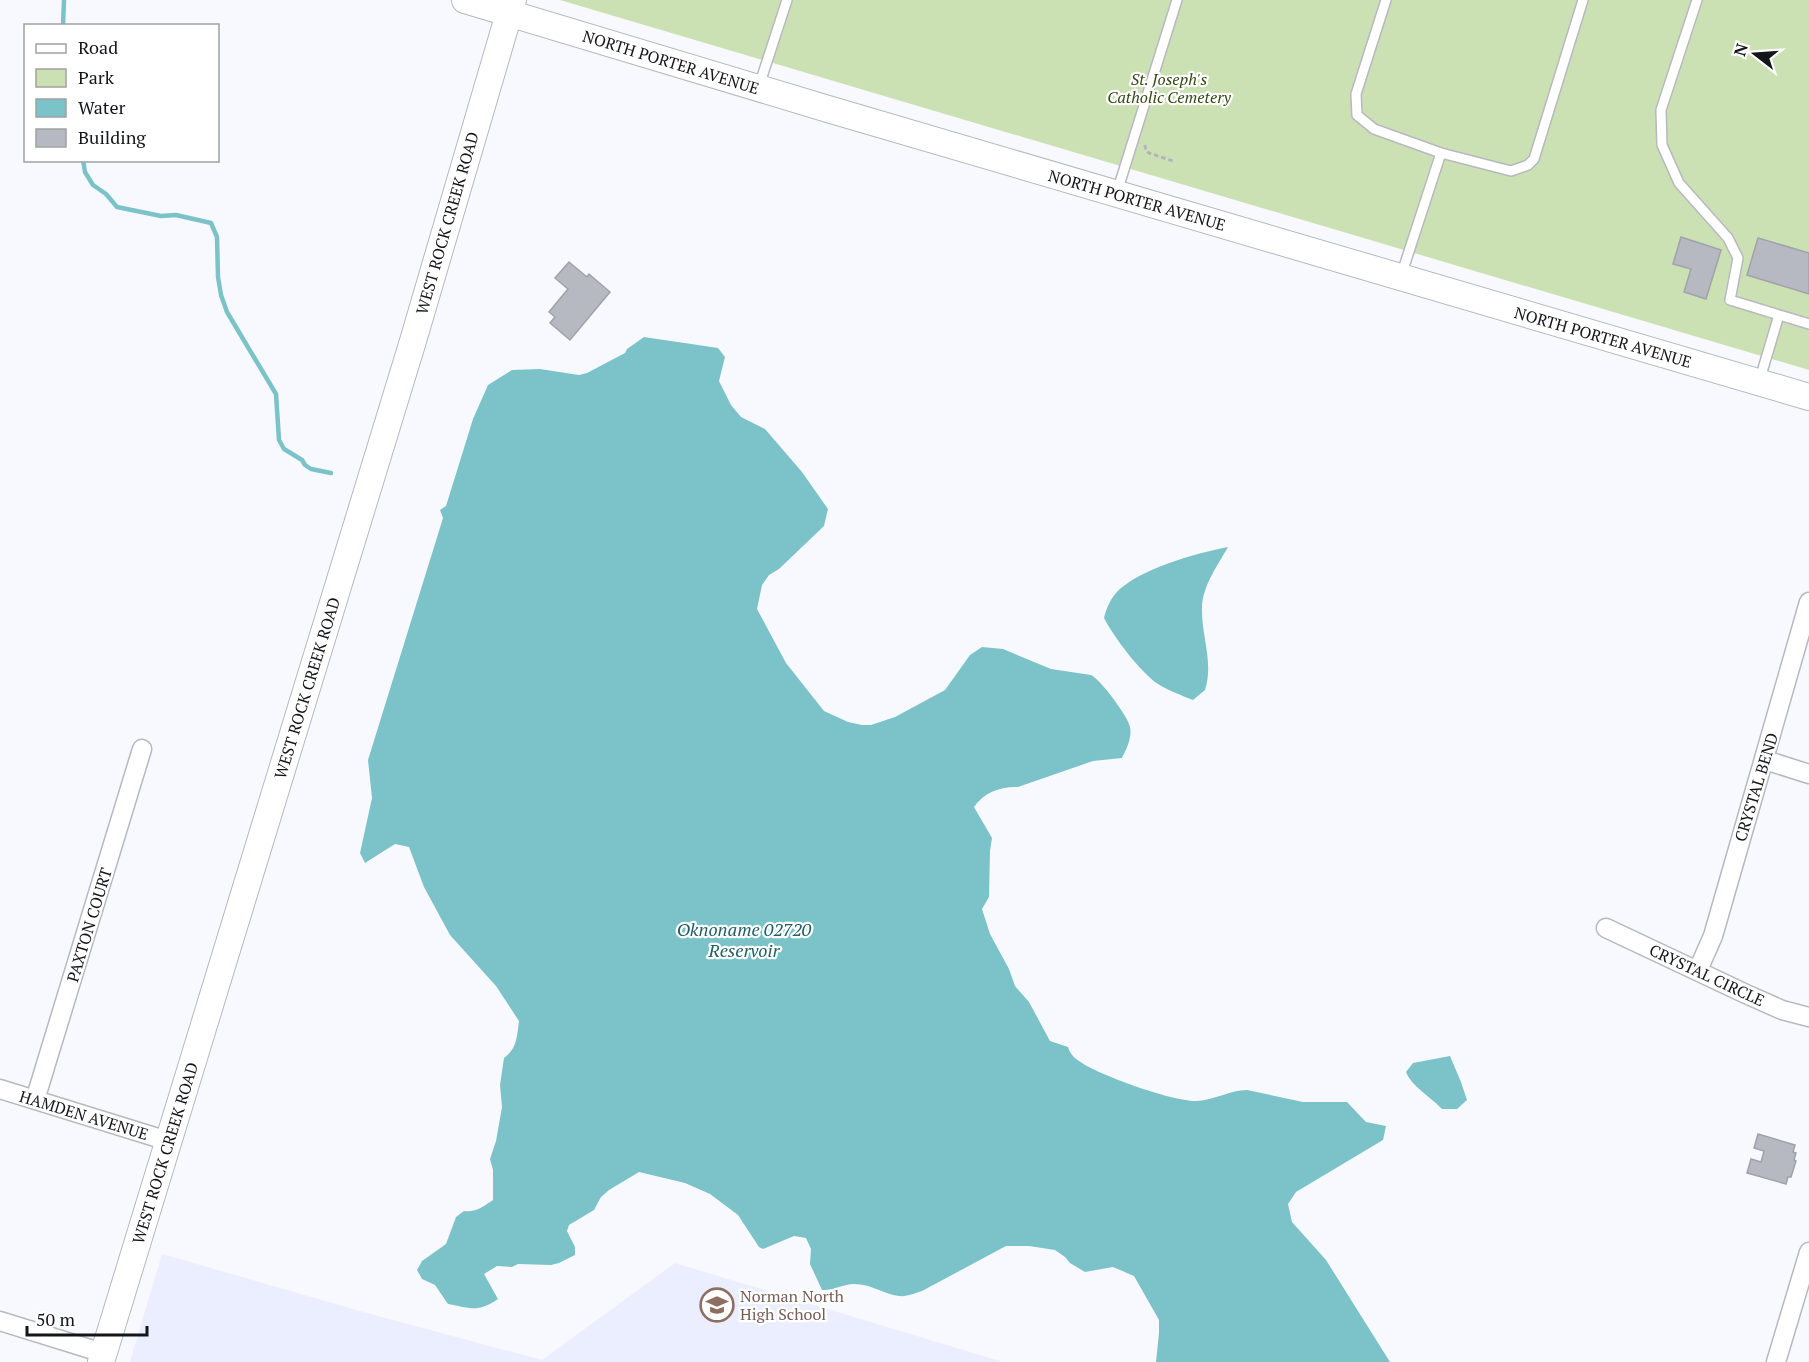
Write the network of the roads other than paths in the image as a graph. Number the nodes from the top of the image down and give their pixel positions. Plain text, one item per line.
1 (465, 0) edge
2 (787, 0) edge
3 (1177, 0) edge
4 (1386, 0) edge
5 (1583, 0) edge
6 (1697, 0) edge
7 (511, 6) edge
8 (758, 88) junction
9 (1442, 153) junction
10 (1116, 194) junction
11 (1401, 278) junction
12 (1779, 315) junction
13 (1809, 324) edge
14 (1759, 382) junction
15 (1809, 397) edge
16 (1809, 602) edge
17 (142, 749) dead end
18 (1765, 760) junction
19 (1809, 774) edge
20 (1606, 928) dead end
21 (1698, 970) junction
22 (1809, 1017) edge
23 (0, 1089) edge
24 (35, 1101) junction
25 (168, 1141) junction
26 (1809, 1252) edge
27 (0, 1321) edge
28 (102, 1358) edge
29 (1780, 1360) edge

1 - 7 main road, NORTH PORTER AVENUE
2 - 8 lane
3 - 10 lane
4 - 9 lane
5 - 9 lane
6 - 12 lane
7 - 8 main road, NORTH PORTER AVENUE
7 - 25 main road, WEST ROCK CREEK ROAD
8 - 10 main road, NORTH PORTER AVENUE
9 - 11 lane
10 - 11 main road, NORTH PORTER AVENUE
11 - 14 main road, NORTH PORTER AVENUE
12 - 13 lane
12 - 14 lane
14 - 15 main road, NORTH PORTER AVENUE
16 - 18 street, CRYSTAL BEND
17 - 24 street, PAXTON COURT
18 - 19 street
18 - 21 street, CRYSTAL BEND
20 - 21 street, CRYSTAL CIRCLE
21 - 22 street, CRYSTAL CIRCLE
23 - 24 street, HAMDEN AVENUE
24 - 25 street, HAMDEN AVENUE
25 - 28 main road, WEST ROCK CREEK ROAD
26 - 29 street
27 - 28 street

